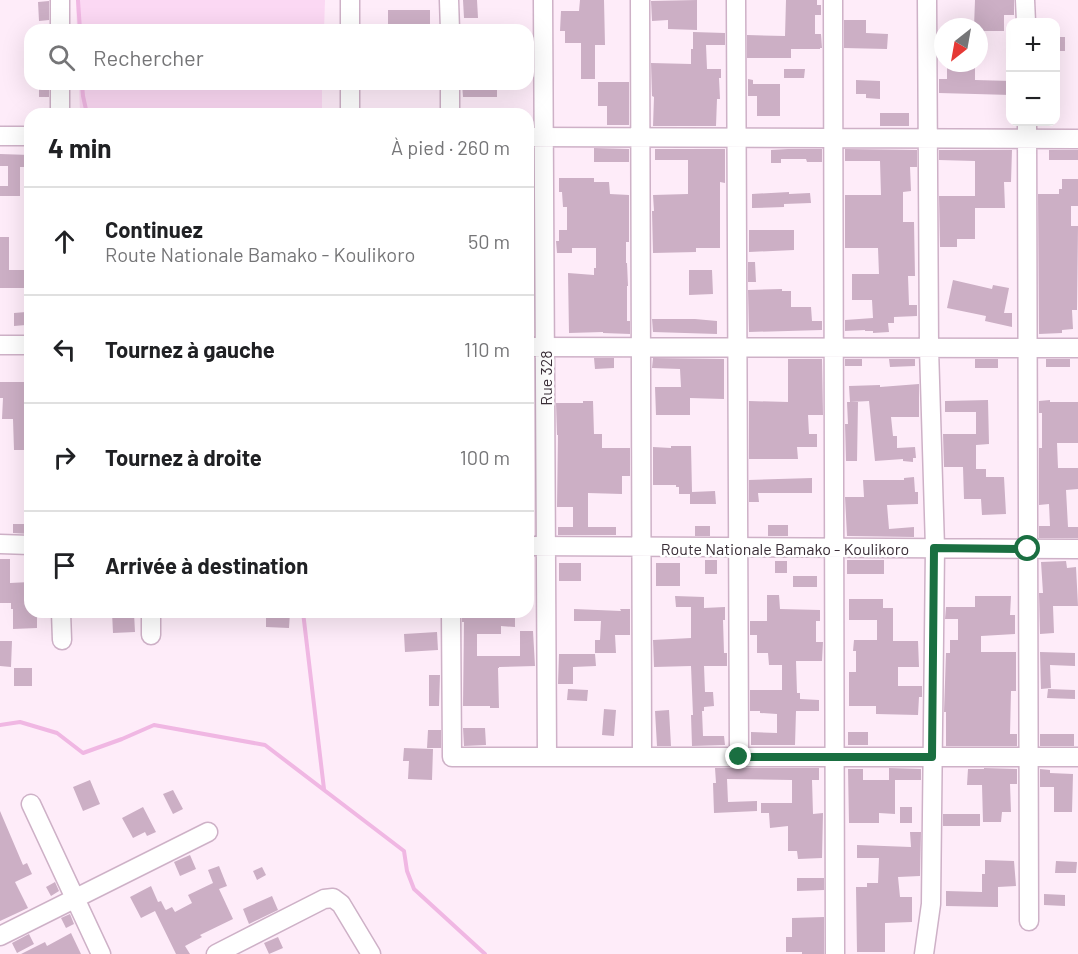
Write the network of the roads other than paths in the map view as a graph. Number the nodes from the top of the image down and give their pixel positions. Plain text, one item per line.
1 (60, 0) edge
2 (350, 0) edge
3 (449, 0) edge
4 (543, 0) edge
5 (640, 0) edge
6 (736, 0) edge
7 (833, 0) edge
8 (927, 0) edge
9 (1026, 0) edge
10 (1026, 18) edge
11 (60, 24) edge
12 (350, 24) edge
13 (450, 24) edge
14 (60, 90) edge
15 (350, 90) edge
16 (450, 90) edge
17 (60, 108) edge
18 (350, 108) edge
19 (450, 108) edge
20 (1027, 130) edge
21 (0, 136) edge
22 (24, 136) edge
23 (536, 137) edge
24 (640, 138) junction
25 (736, 138) junction
26 (833, 138) junction
27 (929, 138) junction
28 (1078, 139) edge
29 (0, 345) edge
30 (24, 345) edge
31 (536, 347) edge
32 (641, 347) junction
33 (737, 347) junction
34 (834, 348) junction
35 (929, 348) junction
36 (1027, 348) junction
37 (1078, 348) edge
38 (0, 544) edge
39 (24, 544) edge
40 (537, 547) edge
41 (642, 547) junction
42 (738, 547) junction
43 (834, 548) junction
44 (934, 548) junction
45 (1028, 549) junction
46 (1078, 549) edge
47 (62, 618) edge
48 (151, 618) edge
49 (451, 618) edge
50 (151, 635) dead end
51 (62, 640) dead end
52 (547, 757) junction
53 (642, 757) junction
54 (739, 757) junction
55 (835, 757) junction
56 (932, 757) junction
57 (1029, 757) junction
58 (1078, 757) edge
59 (31, 804) dead end
60 (208, 832) dead end
61 (75, 898) junction
62 (1029, 921) dead end
63 (0, 936) edge
64 (101, 954) edge
65 (216, 954) edge
66 (370, 954) edge
67 (836, 954) edge
68 (924, 954) edge

1 - 11 street
2 - 12 street
3 - 13 street
4 - 23 street, Rue 328
5 - 24 street
6 - 25 street
7 - 26 street
8 - 27 street
9 - 10 street
14 - 17 street
15 - 18 street
16 - 19 street
20 - 27 street
20 - 28 street
20 - 36 street
21 - 22 street
23 - 24 street
23 - 31 street, Rue 328
24 - 25 street
24 - 32 street
25 - 26 street
25 - 33 street
26 - 27 street
26 - 34 street
27 - 35 street
29 - 30 street
31 - 32 street
31 - 40 street, Rue 328
32 - 33 street
32 - 41 street
33 - 34 street
33 - 42 street
34 - 35 street
34 - 43 street
35 - 36 street
35 - 44 street
36 - 37 street
36 - 45 street
38 - 39 street
40 - 41 street, Route Nationale Bamako - Koulikoro
40 - 52 street, Rue 328
41 - 42 street, Route Nationale Bamako - Koulikoro
41 - 53 street
42 - 43 street, Route Nationale Bamako - Koulikoro
42 - 54 street
43 - 44 street, Route Nationale Bamako - Koulikoro
43 - 55 street
44 - 45 street, Route Nationale Bamako - Koulikoro
44 - 56 street
45 - 46 street, Route Nationale Bamako - Koulikoro
45 - 57 street
47 - 51 street
48 - 50 street
49 - 52 street
52 - 53 street
53 - 54 street
54 - 55 street
55 - 56 street
55 - 67 street
56 - 57 street
56 - 68 street
57 - 58 street
57 - 62 street
59 - 61 street
60 - 61 street
61 - 63 street
61 - 64 street
65 - 66 street

